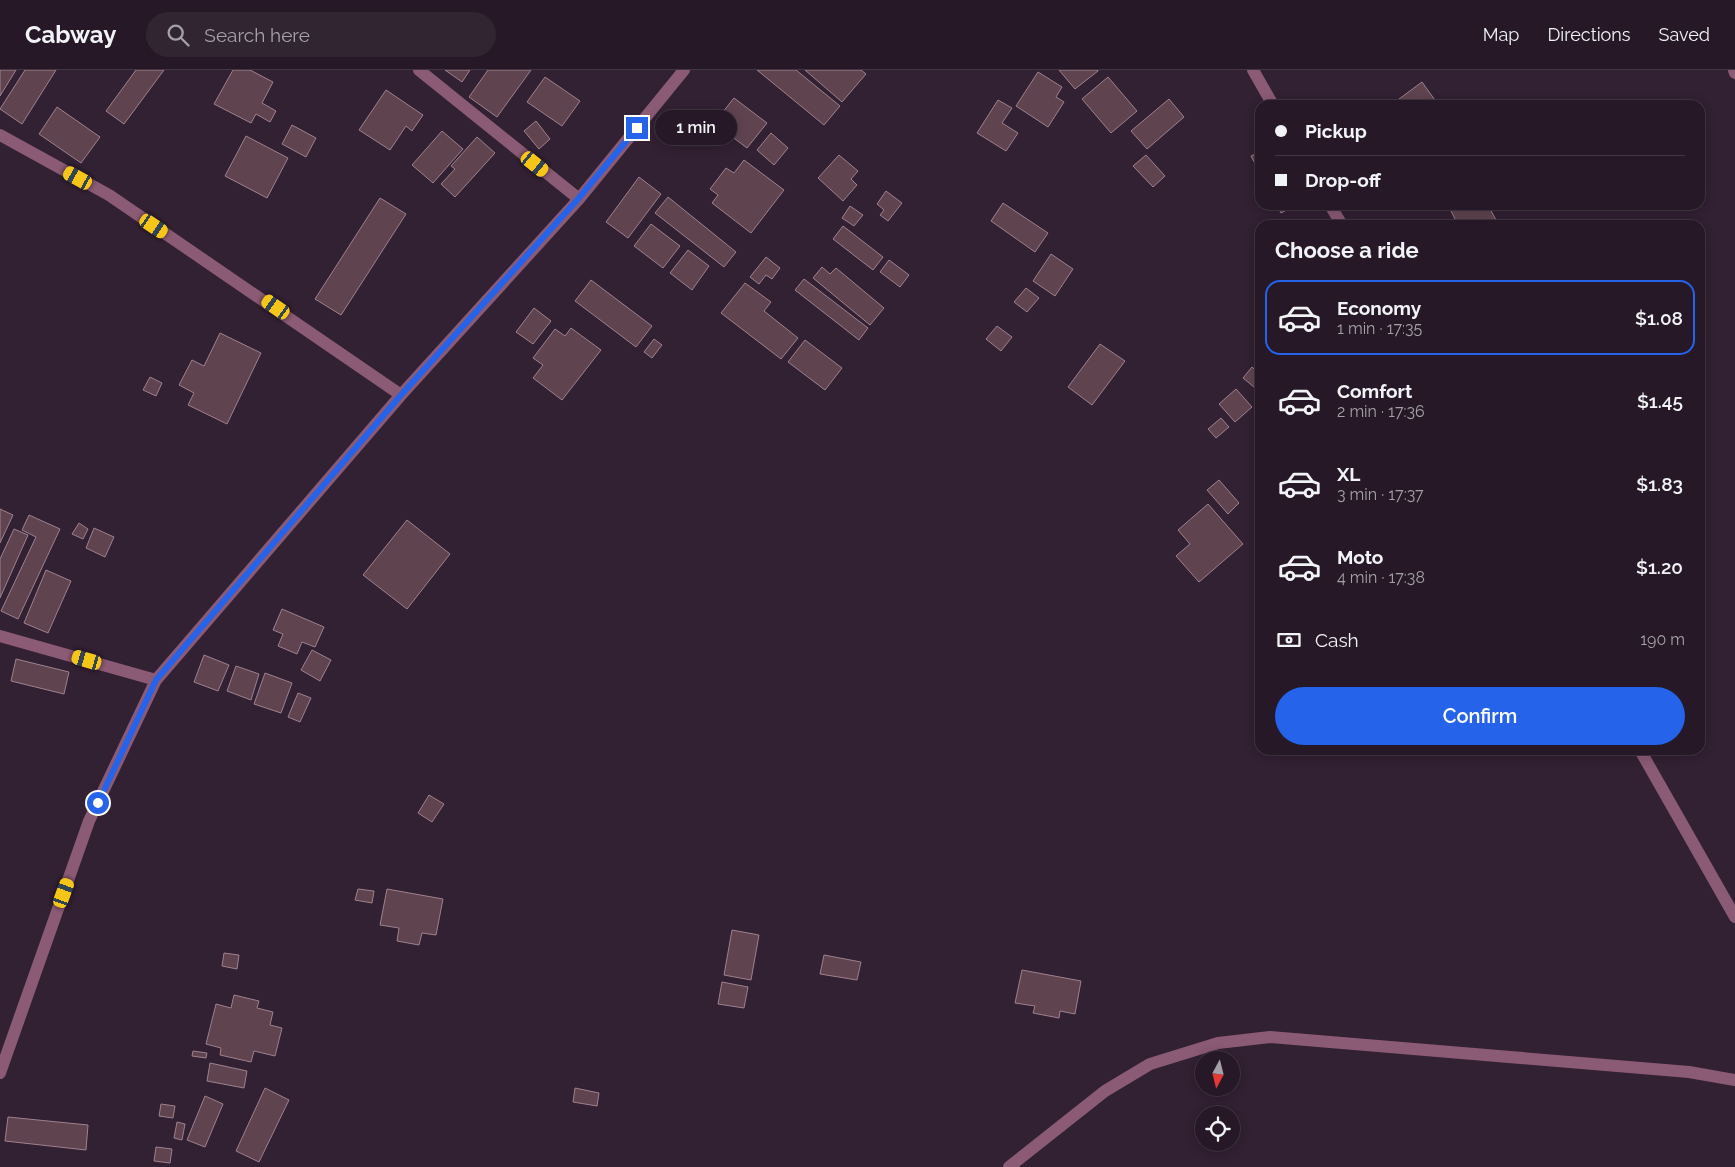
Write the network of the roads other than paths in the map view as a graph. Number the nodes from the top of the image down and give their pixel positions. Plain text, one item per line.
1 (419, 70) edge
2 (684, 70) edge
3 (1253, 70) edge
4 (1270, 100) edge
5 (0, 136) edge
6 (578, 199) junction
7 (401, 395) junction
8 (0, 636) edge
9 (156, 680) junction
10 (1643, 755) edge
11 (1735, 917) edge
12 (0, 1073) edge
13 (1735, 1080) edge
14 (1009, 1167) edge

1 - 6 street
2 - 6 street
3 - 4 street
5 - 7 street
6 - 7 street
7 - 9 street
8 - 9 street
9 - 12 street
10 - 11 street
13 - 14 street

